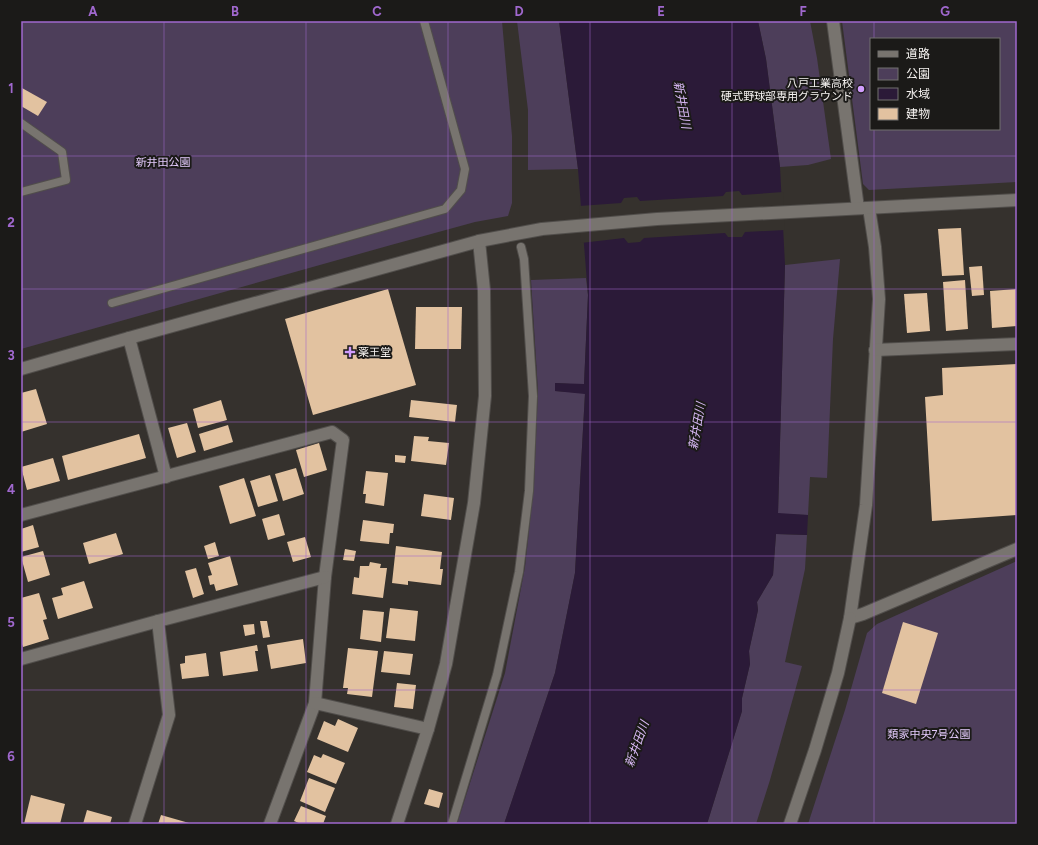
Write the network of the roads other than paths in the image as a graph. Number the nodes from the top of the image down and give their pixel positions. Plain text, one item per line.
1 (424, 21) edge
2 (833, 21) edge
3 (21, 123) edge
4 (21, 192) edge
5 (1017, 200) edge
6 (863, 208) junction
7 (479, 241) junction
8 (521, 247) dead end
9 (112, 303) dead end
10 (129, 338) junction
11 (1017, 344) edge
12 (875, 350) junction
13 (21, 369) edge
14 (166, 477) junction
15 (21, 515) edge
16 (1017, 549) edge
17 (325, 577) junction
18 (850, 618) junction
19 (158, 621) junction
20 (21, 659) edge
21 (315, 703) junction
22 (428, 729) junction
23 (135, 824) edge
24 (270, 824) edge
25 (397, 824) edge
26 (452, 824) edge
27 (790, 824) edge

1 - 9 lane
2 - 6 street
3 - 4 lane
5 - 6 street
6 - 7 street
6 - 12 street
7 - 10 street
7 - 22 street
8 - 26 lane
10 - 13 street
10 - 14 street
11 - 12 street
12 - 18 street
14 - 15 street
14 - 17 street
16 - 18 street
17 - 19 street
17 - 21 street
18 - 27 street
19 - 20 street
19 - 23 street
21 - 22 street
21 - 24 street
22 - 25 street

